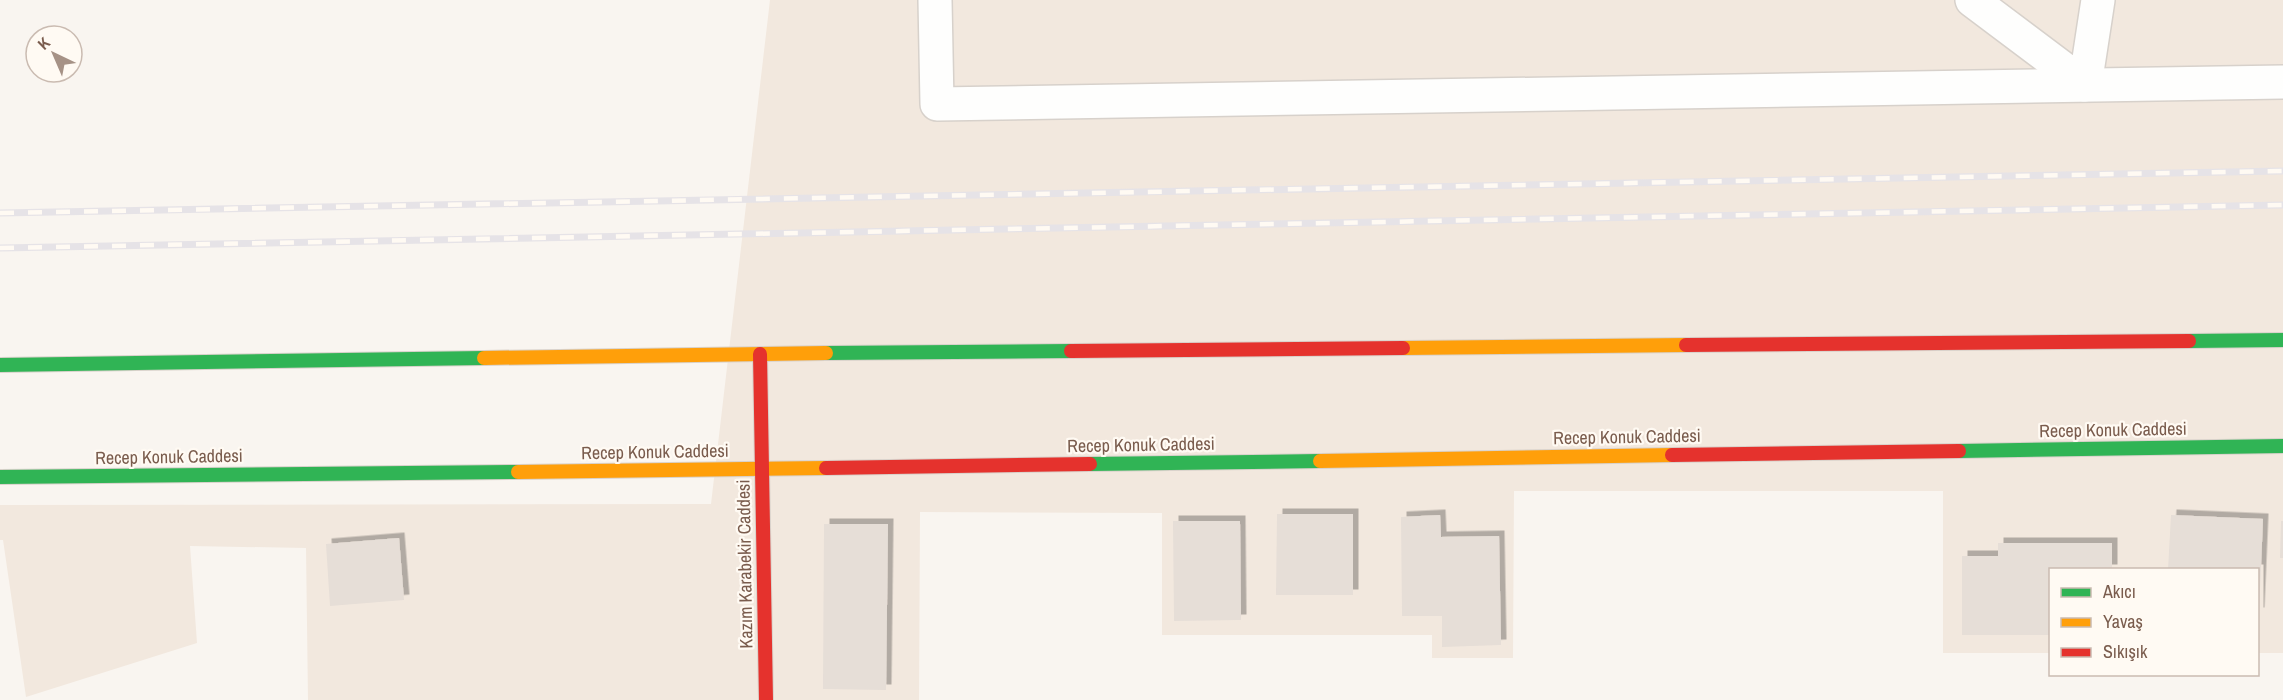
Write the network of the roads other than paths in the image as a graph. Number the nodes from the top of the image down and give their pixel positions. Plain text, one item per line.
1 (935, 0) edge
2 (1972, 0) edge
3 (2098, 0) edge
4 (2283, 81) edge
5 (2085, 85) junction
6 (2283, 340) edge
7 (760, 354) junction
8 (0, 365) edge
9 (2283, 446) edge
10 (762, 469) junction
11 (0, 477) edge
12 (766, 700) edge

1 - 5 street
2 - 5 street
3 - 5 street
4 - 5 street
6 - 7 main road
7 - 8 main road
7 - 10 main road, Kazım Karabekir Caddesi
9 - 10 main road, Recep Konuk Caddesi
10 - 11 main road, Recep Konuk Caddesi
10 - 12 main road, Kazım Karabekir Caddesi

